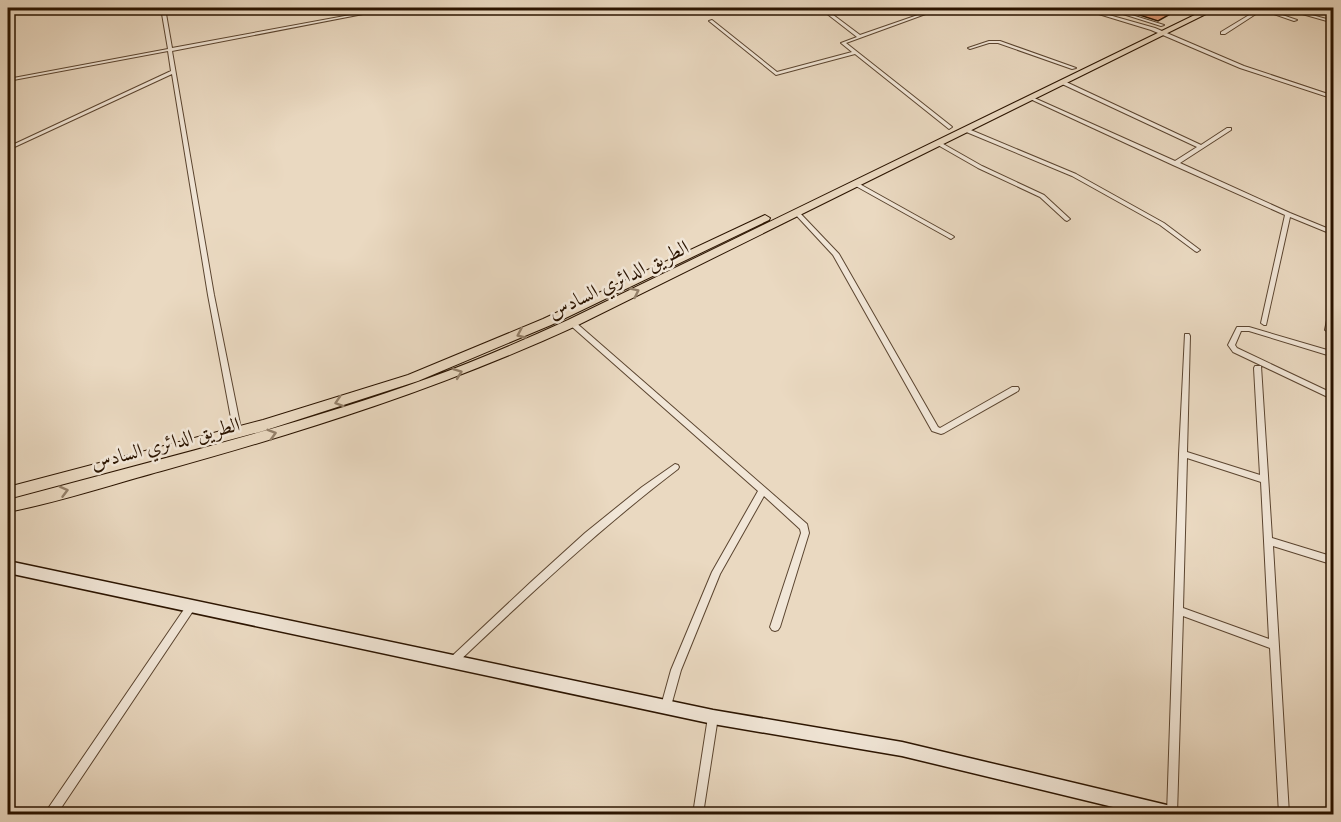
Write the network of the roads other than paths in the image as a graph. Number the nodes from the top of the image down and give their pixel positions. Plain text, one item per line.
1 (163, 8) edge
2 (392, 8) edge
3 (940, 8) edge
4 (1080, 8) edge
5 (1106, 8) edge
6 (1198, 8) edge
7 (1214, 8) edge
8 (1261, 8) edge
9 (1283, 8) edge
10 (932, 9) edge
11 (827, 12) dead end
12 (1295, 20) dead end
13 (711, 21) dead end
14 (1334, 22) edge
15 (1159, 29) junction
16 (1223, 33) dead end
17 (860, 37) junction
18 (970, 48) dead end
19 (171, 50) junction
20 (855, 53) junction
21 (1074, 68) junction
22 (174, 71) junction
23 (8, 80) edge
24 (1062, 82) junction
25 (1030, 98) junction
26 (1334, 98) edge
27 (968, 125) junction
28 (949, 127) junction
29 (1229, 129) dead end
30 (938, 143) junction
31 (1201, 147) junction
32 (8, 149) edge
33 (1175, 164) junction
34 (856, 184) junction
35 (797, 213) junction
36 (1288, 214) junction
37 (1067, 219) dead end
38 (1334, 233) edge
39 (951, 237) dead end
40 (1197, 250) dead end
41 (1334, 298) edge
42 (572, 323) junction
43 (1264, 323) dead end
44 (544, 330) junction
45 (1328, 330) dead end
46 (1187, 336) dead end
47 (1334, 355) edge
48 (1258, 368) dead end
49 (1015, 389) dead end
50 (391, 391) junction
51 (1334, 397) edge
52 (237, 432) junction
53 (238, 444) junction
54 (1184, 454) junction
55 (675, 467) dead end
56 (1264, 480) junction
57 (763, 490) junction
58 (8, 493) edge
59 (8, 506) edge
60 (1268, 541) junction
61 (1334, 561) edge
62 (8, 567) edge
63 (192, 605) junction
64 (1178, 610) junction
65 (775, 627) dead end
66 (1274, 645) junction
67 (453, 661) junction
68 (666, 706) junction
69 (712, 717) junction
70 (51, 814) edge
71 (698, 814) edge
72 (1168, 814) edge
73 (1284, 814) edge

1 - 19 street
2 - 19 street
3 - 10 street
4 - 15 street
5 - 15 street
6 - 15 highway, الطريق الدائري السادس
7 - 15 highway, الطريق الدائري السادس
8 - 12 street
8 - 16 street
9 - 14 street
10 - 17 street
11 - 17 street
13 - 20 street
15 - 21 highway, الطريق الدائري السادس
15 - 24 highway, الطريق الدائري السادس
15 - 26 street
17 - 20 street
18 - 21 street
19 - 22 street
19 - 23 street
20 - 28 street
21 - 27 highway, الطريق الدائري السادس
22 - 32 street
22 - 52 street
24 - 25 highway, الطريق الدائري السادس
24 - 31 street
25 - 27 highway, الطريق الدائري السادس
25 - 33 street
27 - 28 highway, الطريق الدائري السادس
27 - 30 highway, الطريق الدائري السادس
27 - 40 street
28 - 44 highway, الطريق الدائري السادس
29 - 31 street
30 - 34 highway, الطريق الدائري السادس
30 - 37 street
31 - 33 street
33 - 36 street
34 - 35 highway, الطريق الدائري السادس
34 - 39 street
42 -> 35 highway, الطريق الدائري السادس
35 - 49 street
36 - 38 street
36 - 43 street
41 - 45 street
42 - 44 highway, الطريق الدائري السادس
42 - 57 street
44 - 50 highway, الطريق الدائري السادس
46 - 54 street
47 - 51 street
48 - 56 street
50 -> 52 highway, الطريق الدائري السادس
53 -> 50 highway, الطريق الدائري السادس
52 - 53 street
52 - 58 highway, الطريق الدائري السادس
59 -> 53 highway, الطريق الدائري السادس
54 - 56 street
54 - 64 street
55 - 67 street
56 - 60 street
57 - 65 street
57 - 68 street
60 - 61 street
60 - 66 street
62 - 63 main road
63 - 67 main road
63 - 70 street
64 - 66 street
64 - 72 street
66 - 73 street
67 - 68 main road
68 - 69 main road
69 - 71 street
69 - 72 main road

